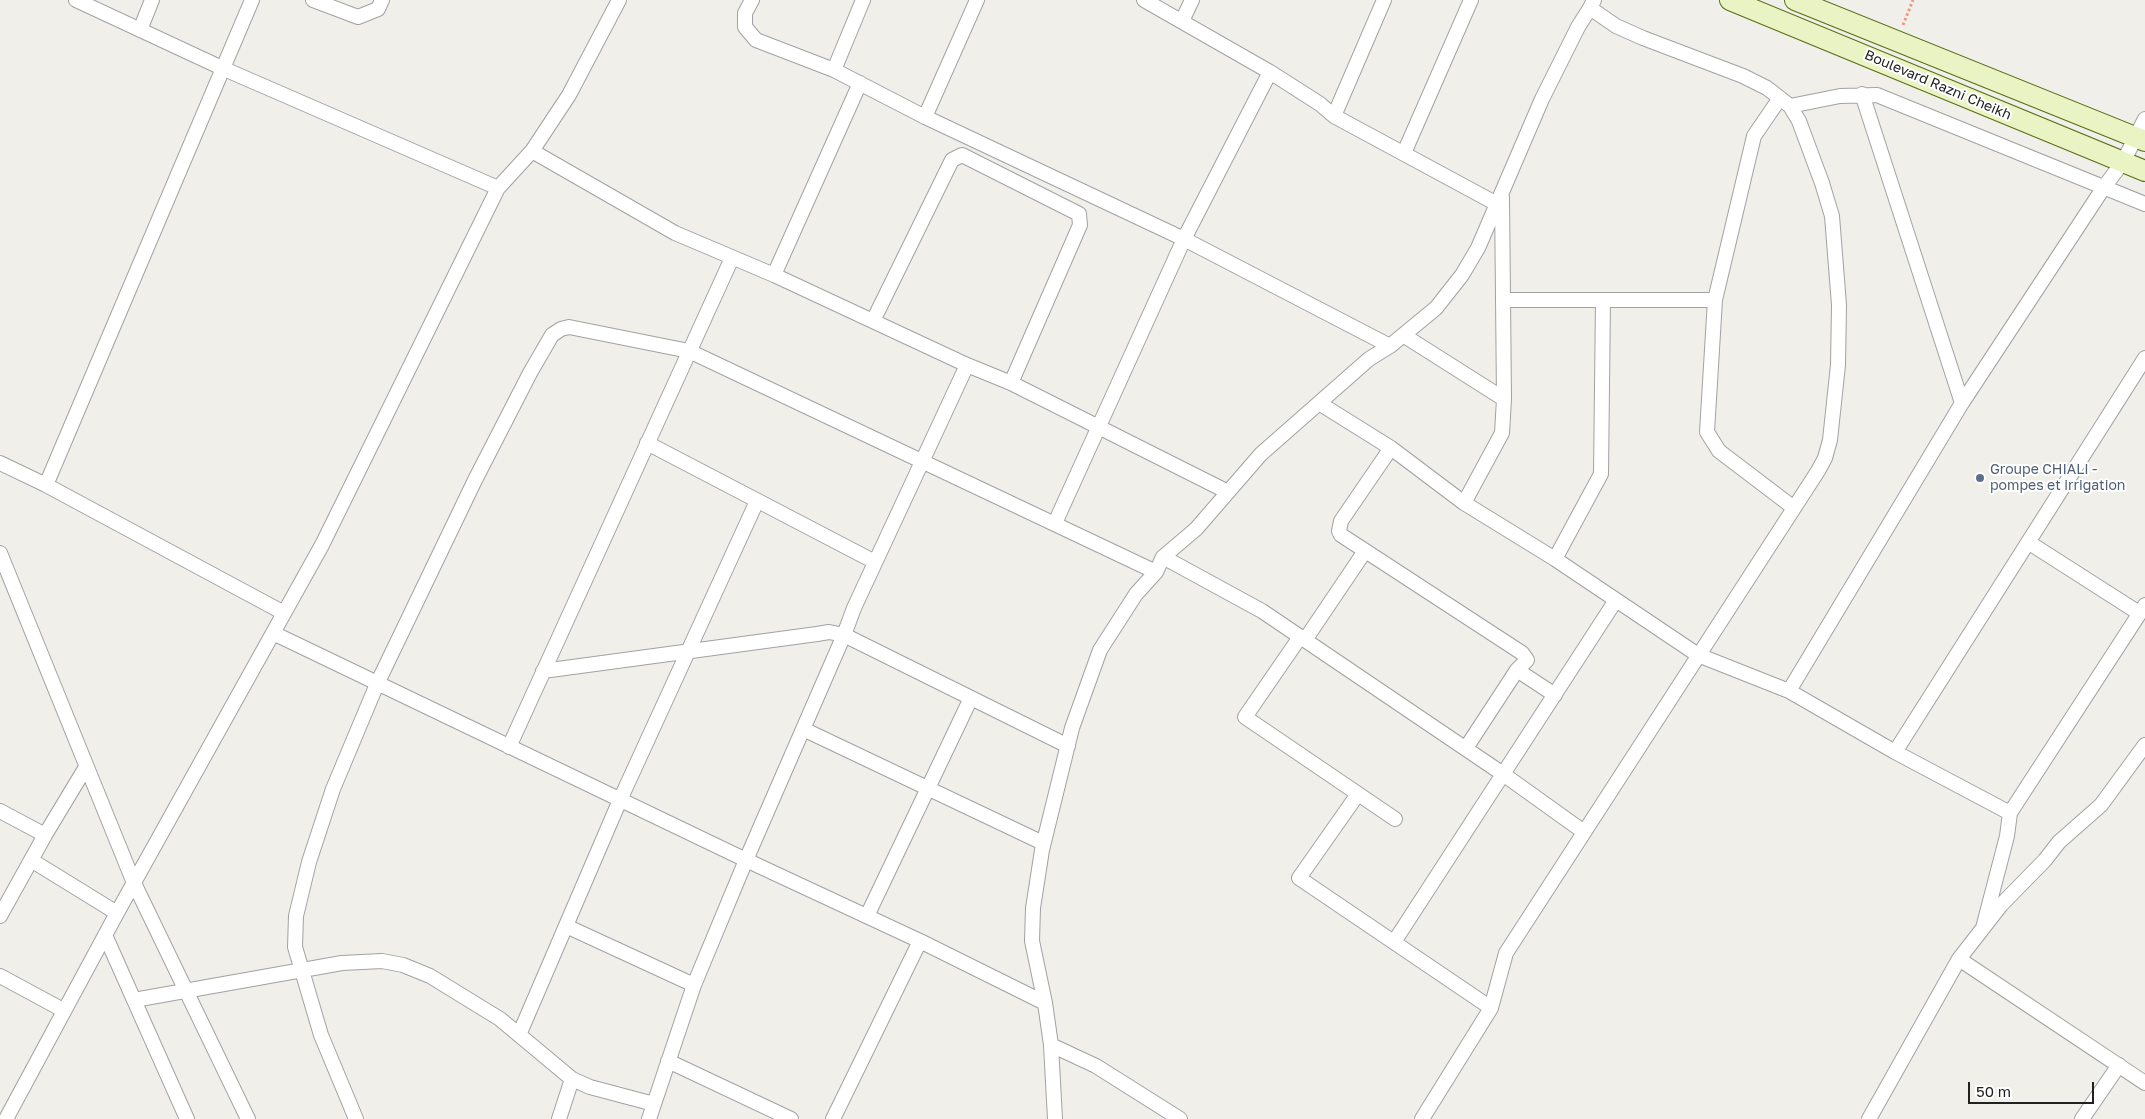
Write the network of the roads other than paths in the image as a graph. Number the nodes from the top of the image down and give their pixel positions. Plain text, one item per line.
1 (76, 0) edge
2 (152, 0) edge
3 (252, 0) edge
4 (312, 0) edge
5 (382, 0) edge
6 (619, 0) edge
7 (752, 0) edge
8 (863, 0) edge
9 (977, 0) edge
10 (1144, 0) edge
11 (1192, 0) edge
12 (1384, 0) edge
13 (1472, 0) edge
14 (1730, 0) edge
15 (1795, 0) edge
16 (1592, 4) edge
17 (1182, 22) junction
18 (140, 30) junction
19 (222, 68) junction
20 (834, 70) junction
21 (1270, 72) junction
22 (860, 83) junction
23 (1862, 94) junction
24 (1785, 102) junction
25 (925, 116) junction
26 (1334, 116) junction
27 (2145, 119) edge
28 (2140, 139) edge
29 (532, 151) junction
30 (1404, 153) junction
31 (2123, 162) junction
32 (2145, 171) edge
33 (2104, 187) junction
34 (498, 188) junction
35 (1500, 199) junction
36 (2145, 204) edge
37 (1184, 239) junction
38 (732, 258) junction
39 (774, 275) junction
40 (1503, 300) junction
41 (1603, 300) junction
42 (1715, 300) junction
43 (873, 321) junction
44 (1403, 335) junction
45 (1390, 346) junction
46 (689, 351) junction
47 (2145, 358) edge
48 (967, 365) junction
49 (1011, 383) junction
50 (1504, 400) junction
51 (1319, 403) junction
52 (1962, 403) junction
53 (1098, 428) junction
54 (646, 443) junction
55 (1390, 448) junction
56 (922, 461) junction
57 (0, 463) edge
58 (46, 485) junction
59 (1228, 492) junction
60 (757, 501) junction
61 (1464, 503) junction
62 (1794, 508) junction
63 (1055, 523) junction
64 (2028, 542) junction
65 (1365, 551) junction
66 (0, 554) edge
67 (1163, 557) junction
68 (1555, 559) junction
69 (875, 562) junction
70 (1156, 572) junction
71 (1616, 600) junction
72 (2142, 609) edge
73 (284, 613) junction
74 (273, 633) junction
75 (844, 635) junction
76 (1302, 638) junction
77 (689, 650) junction
78 (1698, 655) junction
79 (1517, 670) junction
80 (543, 671) junction
81 (377, 684) junction
82 (1789, 691) junction
83 (1555, 695) junction
84 (971, 698) junction
85 (803, 729) junction
86 (2145, 745) edge
87 (1068, 746) junction
88 (509, 747) junction
89 (1466, 748) junction
90 (1895, 752) junction
91 (86, 767) junction
92 (1503, 774) junction
93 (928, 789) junction
94 (1358, 794) junction
95 (620, 800) junction
96 (0, 811) edge
97 (2010, 813) junction
98 (1395, 819) dead end
99 (1584, 832) junction
100 (45, 835) junction
101 (1043, 843) junction
102 (30, 860) junction
103 (746, 860) junction
104 (134, 884) junction
105 (117, 913) junction
106 (0, 916) edge
107 (867, 916) junction
108 (566, 926) junction
109 (1983, 928) junction
110 (105, 935) junction
111 (920, 941) junction
112 (1394, 942) junction
113 (1959, 959) junction
114 (301, 970) junction
115 (0, 976) edge
116 (694, 985) junction
117 (186, 990) junction
118 (134, 1000) junction
119 (1045, 1003) junction
120 (1491, 1008) junction
121 (63, 1010) junction
122 (519, 1035) junction
123 (1051, 1045) junction
124 (668, 1061) junction
125 (2119, 1065) junction
126 (572, 1079) junction
127 (2145, 1083) edge
128 (654, 1104) junction
129 (6, 1119) edge
130 (187, 1119) edge
131 (248, 1119) edge
132 (356, 1119) edge
133 (559, 1119) edge
134 (649, 1119) edge
135 (791, 1119) edge
136 (833, 1119) edge
137 (1055, 1119) edge
138 (1180, 1119) edge
139 (1422, 1119) edge
140 (1869, 1119) edge
141 (2082, 1119) edge

1 - 18 street
2 - 18 street
3 - 19 street
4 - 5 street
6 - 29 street
7 - 20 street
8 - 20 street
9 - 25 street
10 - 17 street
11 - 17 street
12 - 26 street
13 - 30 street
14 - 31 main road, Boulevard Razni Cheikh
15 - 28 main road, Boulevard Razni Cheikh
16 - 24 street
16 - 35 street
17 - 21 street
18 - 19 street
19 - 34 street
19 - 58 street
20 - 22 street
21 - 26 street
21 - 37 street
22 - 25 street
22 - 39 street
23 - 24 street
23 - 33 street
23 - 52 street
24 - 42 street
24 - 62 street
25 - 37 street
26 - 30 street
27 - 28 street
28 - 31 street
29 - 34 street
29 - 38 street
30 - 35 street
31 - 32 main road, Boulevard Razni Cheikh
31 - 33 street
33 - 36 street
33 - 52 street
34 - 73 street
35 - 40 street
35 - 44 street
37 - 45 street
37 - 53 street
38 - 39 street
38 - 46 street
39 - 43 street
40 - 41 street
40 - 50 street
41 - 42 street
41 - 68 street
42 - 62 street
43 - 48 street
43 - 49 street
44 - 45 street
44 - 50 street
45 - 51 street
46 - 54 street
46 - 56 street
46 - 81 street
47 - 64 street
48 - 49 street
48 - 56 street
49 - 53 street
50 - 61 street
51 - 55 street
51 - 59 street
52 - 82 street
53 - 59 street
53 - 63 street
54 - 60 street
54 - 80 street
55 - 61 street
55 - 65 street
56 - 63 street
56 - 69 street
57 - 58 street
58 - 73 street
59 - 67 street
60 - 69 street
60 - 77 street
61 - 68 street
62 - 78 street
63 - 70 street
64 - 72 street
64 - 90 street
65 - 76 street
65 - 79 street
66 - 91 street
67 - 70 street
67 - 76 street
68 - 71 street
69 - 75 street
70 - 87 street
71 - 78 street
71 - 83 street
72 - 97 street
73 - 74 street
74 - 81 street
74 - 104 street
75 - 77 street
75 - 84 street
75 - 85 street
76 - 89 street
76 - 94 street
77 - 80 street
77 - 95 street
78 - 82 street
78 - 99 street
79 - 83 street
79 - 89 street
80 - 88 street
81 - 88 street
81 - 114 street
82 - 90 street
83 - 92 street
84 - 87 street
84 - 93 street
85 - 93 street
85 - 103 street
86 - 109 street
87 - 101 street
88 - 95 street
89 - 92 street
90 - 97 street
91 - 100 street
91 - 104 street
92 - 99 street
92 - 112 street
93 - 101 street
93 - 107 street
94 - 98 street
94 - 112 street
95 - 103 street
95 - 108 street
96 - 100 street
97 - 109 street
99 - 120 street
100 - 102 street
101 - 119 street
102 - 105 street
102 - 106 street
103 - 107 street
103 - 116 street
104 - 105 street
104 - 117 street
105 - 110 street
107 - 111 street
108 - 116 street
108 - 122 street
109 - 113 street
110 - 118 street
110 - 121 street
111 - 119 street
111 - 136 street
112 - 120 street
113 - 125 street
113 - 140 street
114 - 117 street
114 - 122 street
114 - 132 street
115 - 121 street
116 - 124 street
117 - 118 street
117 - 131 street
118 - 130 street
119 - 123 street
120 - 139 street
121 - 129 street
122 - 126 street
123 - 137 street
123 - 138 street
124 - 128 street
124 - 135 street
125 - 127 street
125 - 141 street
126 - 128 street
126 - 133 street
128 - 134 street

